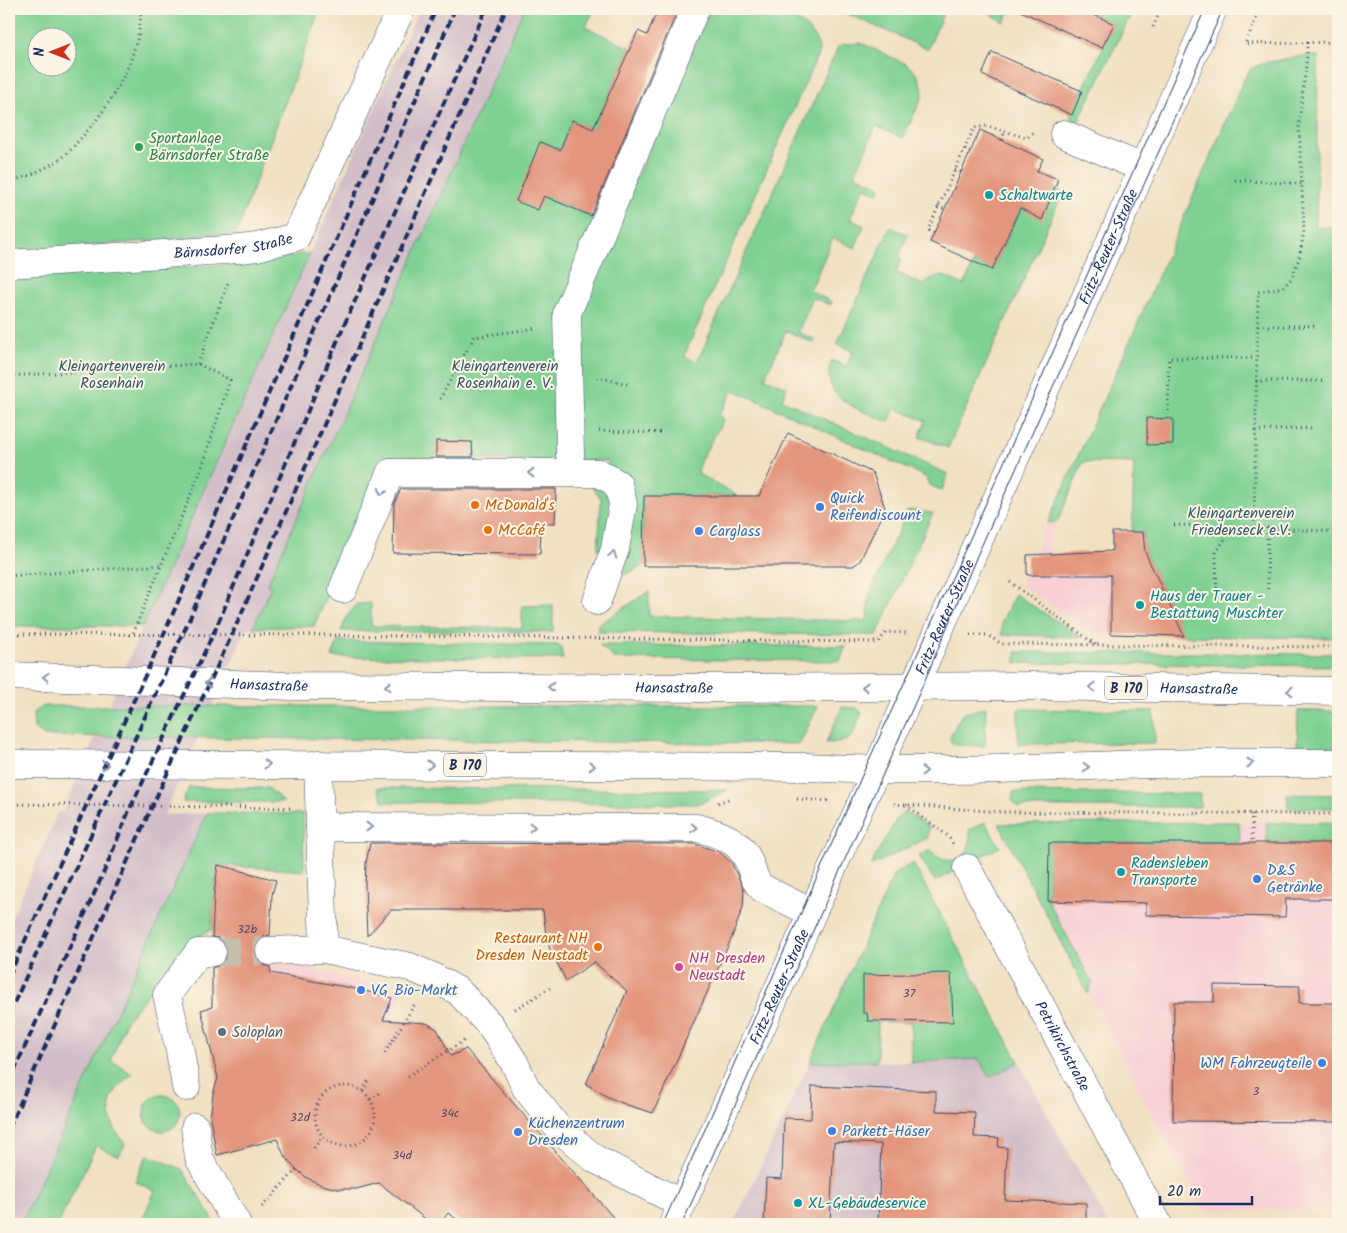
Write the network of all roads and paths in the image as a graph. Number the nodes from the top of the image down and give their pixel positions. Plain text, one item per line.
1 (141, 9) edge
2 (401, 9) edge
3 (695, 9) edge
4 (1161, 9) edge
5 (1213, 9) edge
6 (1260, 9) edge
7 (1153, 27) dead end
8 (1307, 42) junction
9 (1338, 42) edge
10 (1037, 128) dead end
11 (1005, 130) junction
12 (1064, 134) dead end
13 (1002, 140) dead end
14 (965, 149) junction
15 (970, 152) dead end
16 (1142, 168) junction
17 (955, 170) junction
18 (961, 172) dead end
19 (1235, 180) dead end
20 (9, 182) edge
21 (1302, 184) junction
22 (938, 206) junction
23 (944, 209) dead end
24 (934, 233) dead end
25 (240, 249) junction
26 (9, 264) edge
27 (567, 323) junction
28 (1258, 326) junction
29 (1314, 326) dead end
30 (1256, 358) junction
31 (198, 364) junction
32 (9, 376) edge
33 (1256, 381) junction
34 (1325, 381) dead end
35 (440, 400) dead end
36 (1168, 412) dead end
37 (1312, 428) dead end
38 (1255, 431) junction
39 (663, 433) dead end
40 (570, 442) joint
41 (1174, 525) dead end
42 (1228, 526) junction
43 (1254, 527) junction
44 (1267, 528) junction
45 (1338, 532) edge
46 (162, 565) junction
47 (9, 576) edge
48 (1010, 582) dead end
49 (343, 589) dead end
50 (1268, 593) dead end
51 (1217, 598) dead end
52 (597, 601) dead end
53 (887, 632) dead end
54 (9, 634) edge
55 (133, 634) junction
56 (987, 635) dead end
57 (1097, 645) junction
58 (1338, 647) edge
59 (9, 676) edge
60 (913, 686) junction
61 (1338, 691) edge
62 (1338, 763) edge
63 (9, 764) edge
64 (318, 764) junction
65 (875, 771) junction
66 (905, 804) dead end
67 (991, 811) dead end
68 (1252, 813) junction
69 (1338, 814) edge
70 (320, 827) junction
71 (948, 836) dead end
72 (1252, 843) dead end
73 (967, 868) dead end
74 (812, 913) junction
75 (324, 949) junction
76 (270, 951) tunnel mouth
77 (212, 952) tunnel mouth
78 (431, 976) junction
79 (385, 1053) dead end
80 (369, 1080) dead end
81 (186, 1087) dead end
82 (362, 1092) junction
83 (382, 1092) dead end
84 (370, 1099) junction
85 (194, 1127) dead end
86 (323, 1136) junction
87 (314, 1148) dead end
88 (297, 1169) dead end
89 (678, 1214) edge
90 (247, 1218) edge
91 (1158, 1224) edge

1 - 20 path
2 - 25 main road, Bärnsdorfer Straße
3 - 27 main road
4 - 7 path
5 - 16 main road, Fritz-Reuter-Straße
6 - 8 path
8 - 9 path
8 - 21 path
10 - 11 path
11 - 13 path
11 - 14 path
12 - 16 main road
14 - 15 path
14 - 17 path
16 - 60 main road, Fritz-Reuter-Straße
17 - 18 path
17 - 22 path
19 - 21 path
21 - 28 path
22 - 23 path
22 - 24 path
25 - 26 main road, Bärnsdorfer Straße
25 - 31 path
27 - 35 path
27 - 40 main road
28 - 29 path
28 - 30 path
30 - 33 path
30 - 36 path
31 - 32 path
31 - 46 path
33 - 34 path
33 - 38 path
37 - 38 path
38 - 43 path
39 - 40 path
41 - 42 path
42 - 43 path
42 - 51 path
43 - 44 path
44 - 45 path
44 - 50 path
46 - 47 path
46 - 55 path
48 - 57 path
52 -> 49 main road
53 - 55 path
54 - 55 path
56 - 57 path
57 - 58 path
60 -> 59 main road, Hansastraße / B 170
61 -> 60 main road, Hansastraße / B 170
60 - 65 main road, Fritz-Reuter-Straße
65 -> 62 main road, B 170
63 -> 64 main road, B 170
64 -> 65 main road, B 170
64 - 70 main road
65 - 74 main road, Fritz-Reuter-Straße
66 - 71 path
67 - 68 path
68 - 69 path
68 - 72 path
70 -> 74 main road
70 - 75 main road
73 - 91 main road, Petrikirchstraße
74 - 89 main road, Fritz-Reuter-Straße
75 - 76 main road
75 - 78 main road
77 - 81 main road
78 - 79 path
78 - 89 main road
80 - 82 path
82 - 84 path
82 - 86 path
83 - 84 path
84 - 86 path
85 - 90 main road
86 - 87 path
88 - 90 path

